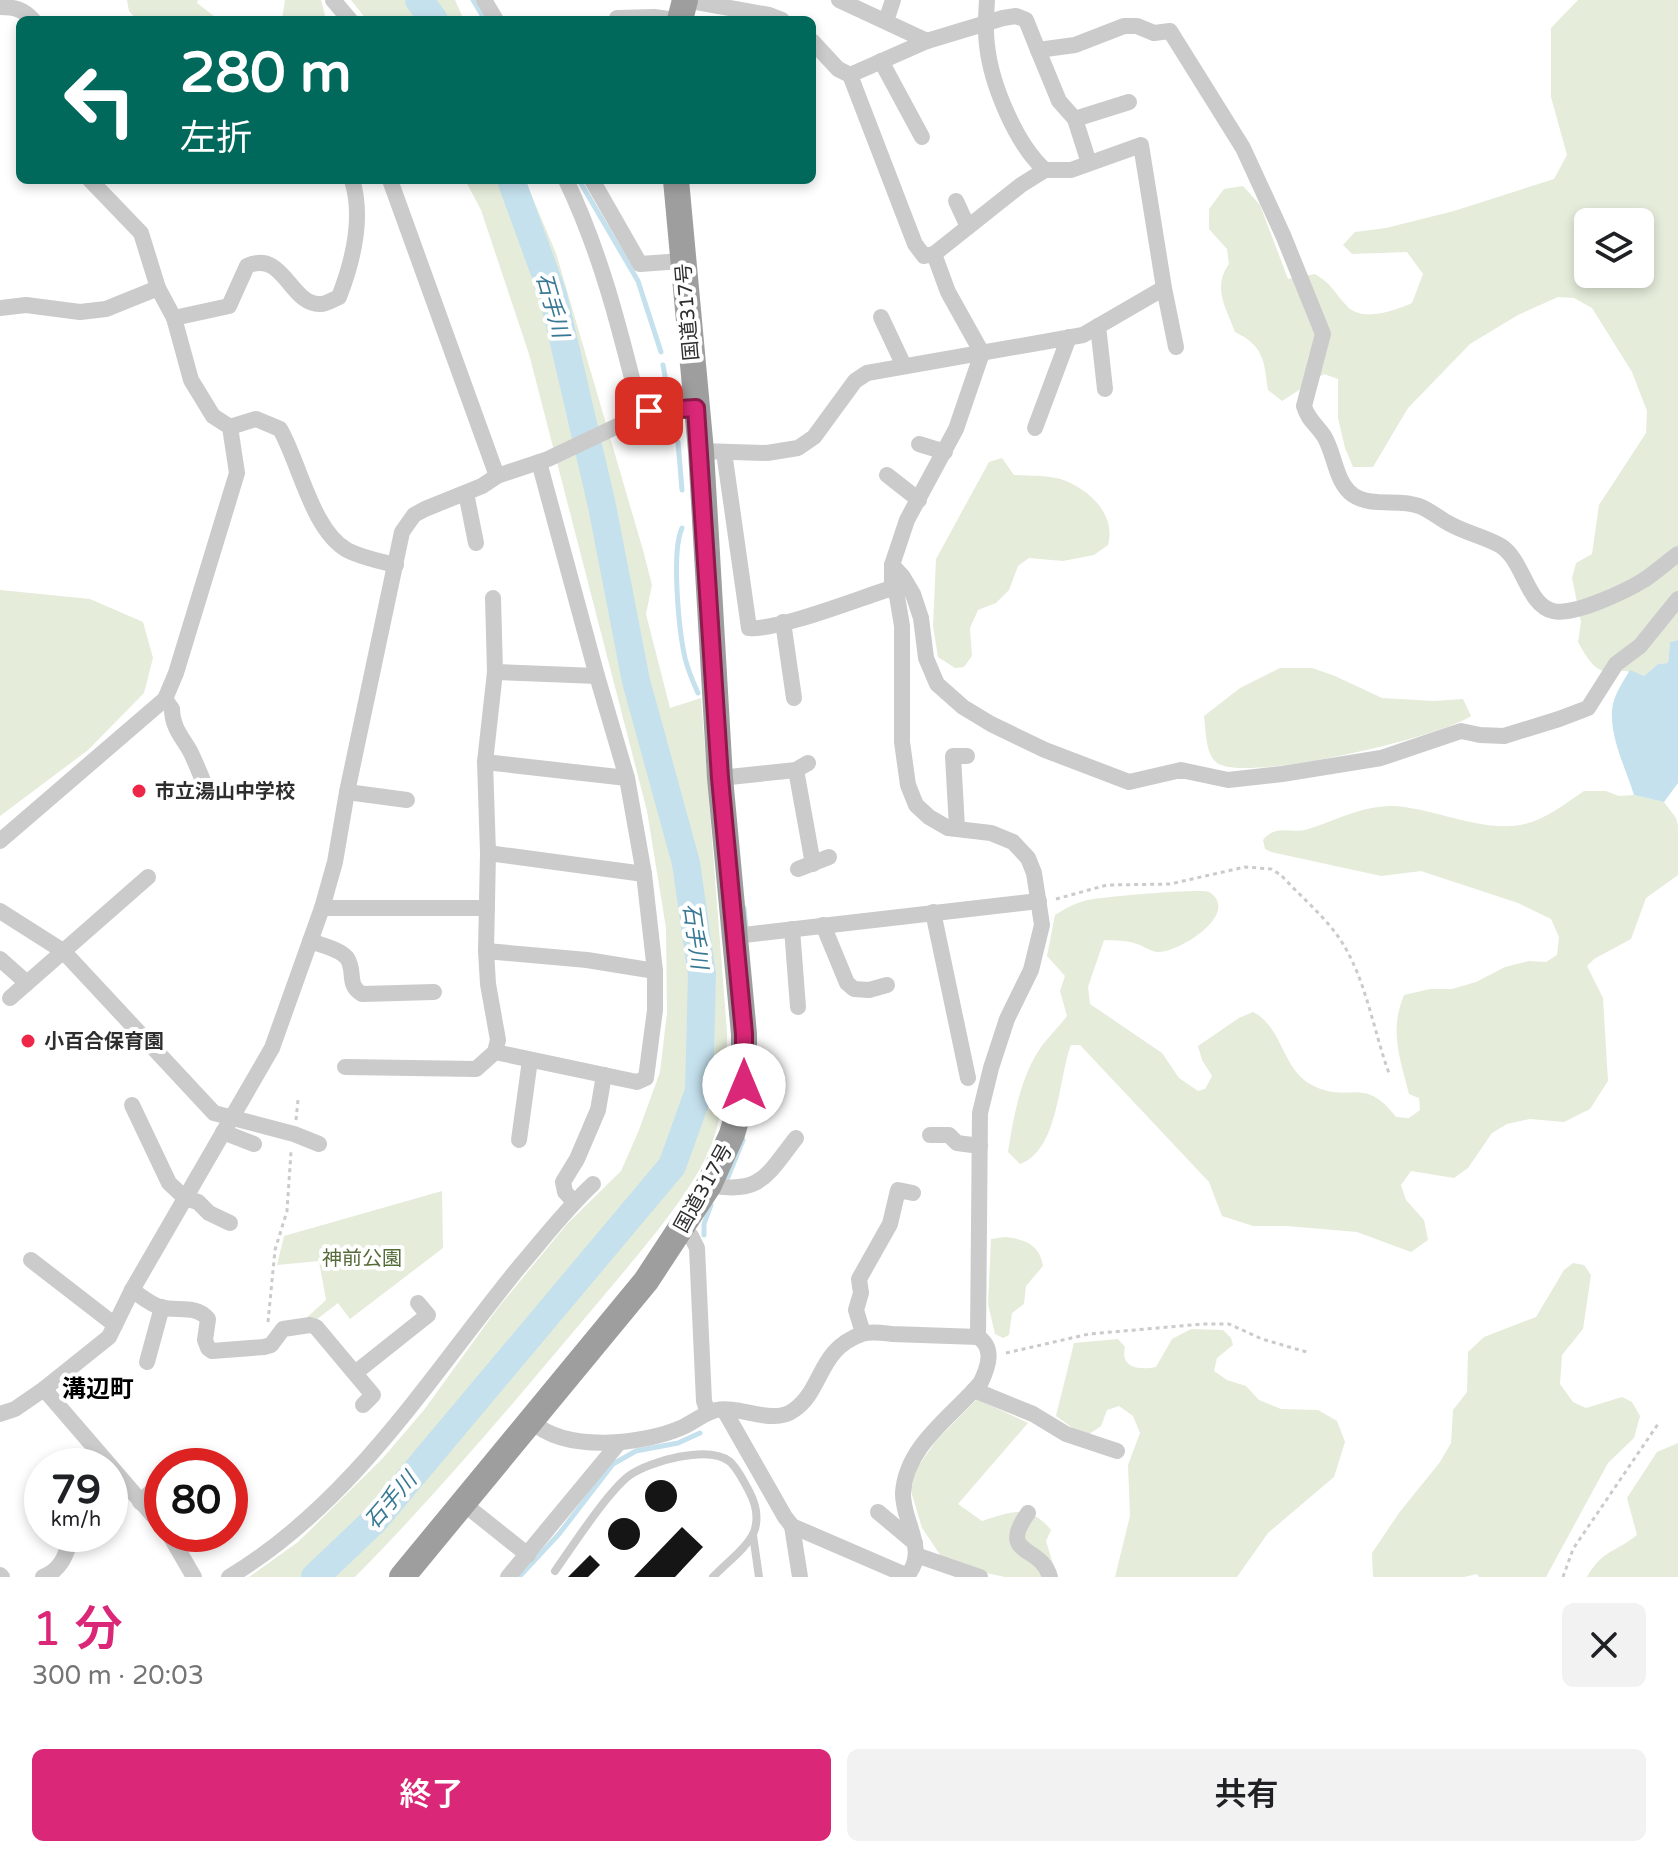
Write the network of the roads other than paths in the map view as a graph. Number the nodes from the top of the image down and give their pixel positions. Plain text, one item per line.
1 (333, 0) edge
2 (685, 0) edge
3 (839, 0) edge
4 (893, 0) edge
5 (987, 0) edge
6 (0, 7) edge
7 (30, 16) edge
8 (347, 16) edge
9 (772, 16) edge
10 (886, 21) junction
11 (986, 22) junction
12 (927, 41) junction
13 (816, 45) edge
14 (1038, 50) junction
15 (881, 61) junction
16 (850, 75) junction
17 (1129, 102) dead end
18 (1075, 119) junction
19 (922, 137) dead end
20 (1089, 163) junction
21 (1045, 170) junction
22 (94, 184) edge
23 (353, 184) edge
24 (391, 184) edge
25 (568, 184) edge
26 (594, 184) edge
27 (676, 184) edge
28 (956, 201) dead end
29 (968, 227) junction
30 (934, 254) junction
31 (682, 261) junction
32 (158, 288) junction
33 (1164, 288) junction
34 (0, 308) edge
35 (881, 317) dead end
36 (174, 318) junction
37 (1098, 326) junction
38 (1069, 337) junction
39 (1176, 347) dead end
40 (982, 353) junction
41 (904, 366) junction
42 (1105, 389) dead end
43 (696, 408) junction
44 (641, 414) junction
45 (230, 427) junction
46 (1035, 428) dead end
47 (919, 444) dead end
48 (712, 452) junction
49 (945, 452) junction
50 (544, 460) junction
51 (887, 475) dead end
52 (497, 476) junction
53 (466, 493) junction
54 (919, 500) junction
55 (476, 543) dead end
56 (1678, 554) edge
57 (396, 565) junction
58 (892, 565) junction
59 (892, 588) junction
60 (493, 598) dead end
61 (1678, 599) edge
62 (783, 622) junction
63 (495, 672) junction
64 (597, 676) junction
65 (794, 698) dead end
66 (165, 699) junction
67 (967, 756) dead end
68 (485, 762) junction
69 (627, 778) junction
70 (720, 778) junction
71 (206, 788) dead end
72 (347, 792) junction
73 (407, 800) dead end
74 (957, 828) junction
75 (0, 841) edge
76 (488, 853) junction
77 (829, 857) dead end
78 (644, 874) junction
79 (148, 877) dead end
80 (1039, 901) junction
81 (322, 908) junction
82 (487, 908) junction
83 (0, 911) edge
84 (933, 912) junction
85 (823, 925) junction
86 (792, 929) junction
87 (735, 936) junction
88 (310, 941) junction
89 (63, 951) junction
90 (486, 951) junction
91 (0, 959) edge
92 (655, 971) junction
93 (27, 983) junction
94 (887, 985) dead end
95 (434, 992) dead end
96 (10, 998) dead end
97 (798, 1007) dead end
98 (495, 1052) junction
99 (530, 1060) junction
100 (345, 1067) dead end
101 (604, 1075) junction
102 (968, 1078) dead end
103 (132, 1105) dead end
104 (227, 1125) junction
105 (930, 1135) dead end
106 (796, 1138) dead end
107 (519, 1140) dead end
108 (254, 1144) dead end
109 (319, 1144) dead end
110 (980, 1146) junction
111 (593, 1184) dead end
112 (709, 1185) junction
113 (913, 1193) dead end
114 (185, 1198) junction
115 (574, 1202) junction
116 (230, 1223) dead end
117 (681, 1229) junction
118 (31, 1260) dead end
119 (132, 1290) junction
120 (418, 1303) dead end
121 (162, 1307) junction
122 (115, 1325) junction
123 (863, 1333) junction
124 (978, 1337) junction
125 (147, 1362) dead end
126 (355, 1373) junction
127 (44, 1389) junction
128 (974, 1390) junction
129 (363, 1405) dead end
130 (716, 1411) junction
131 (0, 1414) edge
132 (531, 1421) junction
133 (618, 1444) junction
134 (89, 1448) edge
135 (1117, 1451) dead end
136 (128, 1492) edge
137 (144, 1498) edge
138 (140, 1502) junction
139 (464, 1504) junction
140 (144, 1506) edge
141 (878, 1512) dead end
142 (1028, 1513) dead end
143 (792, 1526) junction
144 (753, 1535) junction
145 (916, 1549) junction
146 (67, 1552) edge
147 (182, 1552) edge
148 (528, 1555) junction
149 (555, 1571) dead end
150 (907, 1576) edge
151 (43, 1577) edge
152 (194, 1577) edge
153 (229, 1577) edge
154 (402, 1577) edge
155 (508, 1577) edge
156 (713, 1577) edge
157 (759, 1577) edge
158 (800, 1577) edge
159 (980, 1577) edge
160 (1050, 1577) edge

1 - 8 street
2 - 9 street
3 - 10 street
4 - 10 street
5 - 11 street
6 - 7 street
10 - 12 street
11 - 12 street
11 - 14 street
11 - 21 street
12 - 15 street
13 - 16 street
14 - 18 street
14 - 56 street
15 - 16 street
15 - 19 street
16 - 30 street
17 - 18 street
18 - 20 street
20 - 21 street
20 - 33 street
21 - 29 street
22 - 32 street
23 - 36 street
24 - 52 street
25 - 44 street
26 - 31 street
27 - 31 highway, 国道317号
28 - 29 street
29 - 30 street
30 - 40 street
31 - 43 highway, 国道317号
32 - 34 street
32 - 36 street
33 - 37 street
33 - 39 street
35 - 41 street
36 - 45 street
37 - 38 street
37 - 42 street
38 - 40 street
38 - 46 street
40 - 41 street
40 - 49 street
41 - 48 street
43 - 44 street
43 - 48 highway, 国道317号
44 - 50 street
45 - 57 street
45 - 66 street
47 - 49 street
48 - 62 street
48 - 70 highway, 国道317号
49 - 54 street
50 - 52 street
50 - 64 street
51 - 54 street
52 - 53 street
53 - 55 street
53 - 57 street
54 - 58 street
57 - 72 street
58 - 59 street
58 - 61 street
59 - 62 street
59 - 74 street
60 - 63 street
62 - 65 street
63 - 64 street
63 - 68 street
64 - 69 street
66 - 71 street
66 - 75 street
67 - 74 street
68 - 69 street
68 - 76 street
69 - 78 street
70 - 77 street
70 - 87 highway, 国道317号
72 - 73 street
72 - 81 street
74 - 80 street
76 - 78 street
76 - 82 street
78 - 92 street
79 - 89 street
80 - 84 street
80 - 110 street
81 - 82 street
81 - 88 street
82 - 90 street
83 - 89 street
84 - 85 street
84 - 102 street
85 - 86 street
85 - 94 street
86 - 87 street
86 - 97 street
87 - 112 highway, 国道317号
88 - 95 street
88 - 104 street
89 - 93 street
89 - 104 street
90 - 92 street
90 - 98 street
91 - 93 street
92 - 101 street
93 - 96 street
98 - 99 street
98 - 100 street
99 - 101 street
99 - 107 street
101 - 115 street
103 - 114 street
104 - 108 street
104 - 109 street
104 - 114 street
105 - 110 street
106 - 112 street
110 - 124 street
111 - 115 street
112 - 117 highway, 国道317号
113 - 123 street
114 - 116 street
114 - 119 street
115 - 153 street
117 - 130 street
117 - 132 highway, 国道317号
118 - 122 street
119 - 121 street
119 - 122 street
120 - 126 street
121 - 125 street
121 - 126 street
122 - 127 street
123 - 124 street
123 - 130 street
124 - 128 street
126 - 129 street
127 - 131 street
127 - 134 street
128 - 135 street
128 - 145 street
130 - 133 street
130 - 143 street
132 - 133 street
132 - 139 highway, 国道317号
133 - 148 street
136 - 138 street
137 - 138 street
138 - 140 street
139 - 148 street
139 - 154 highway, 国道317号
141 - 145 street
142 - 160 street
143 - 150 street
143 - 158 street
144 - 149 lane
144 - 156 lane
144 - 157 lane
145 - 150 street
145 - 159 street
146 - 151 street
147 - 152 street
148 - 155 street

